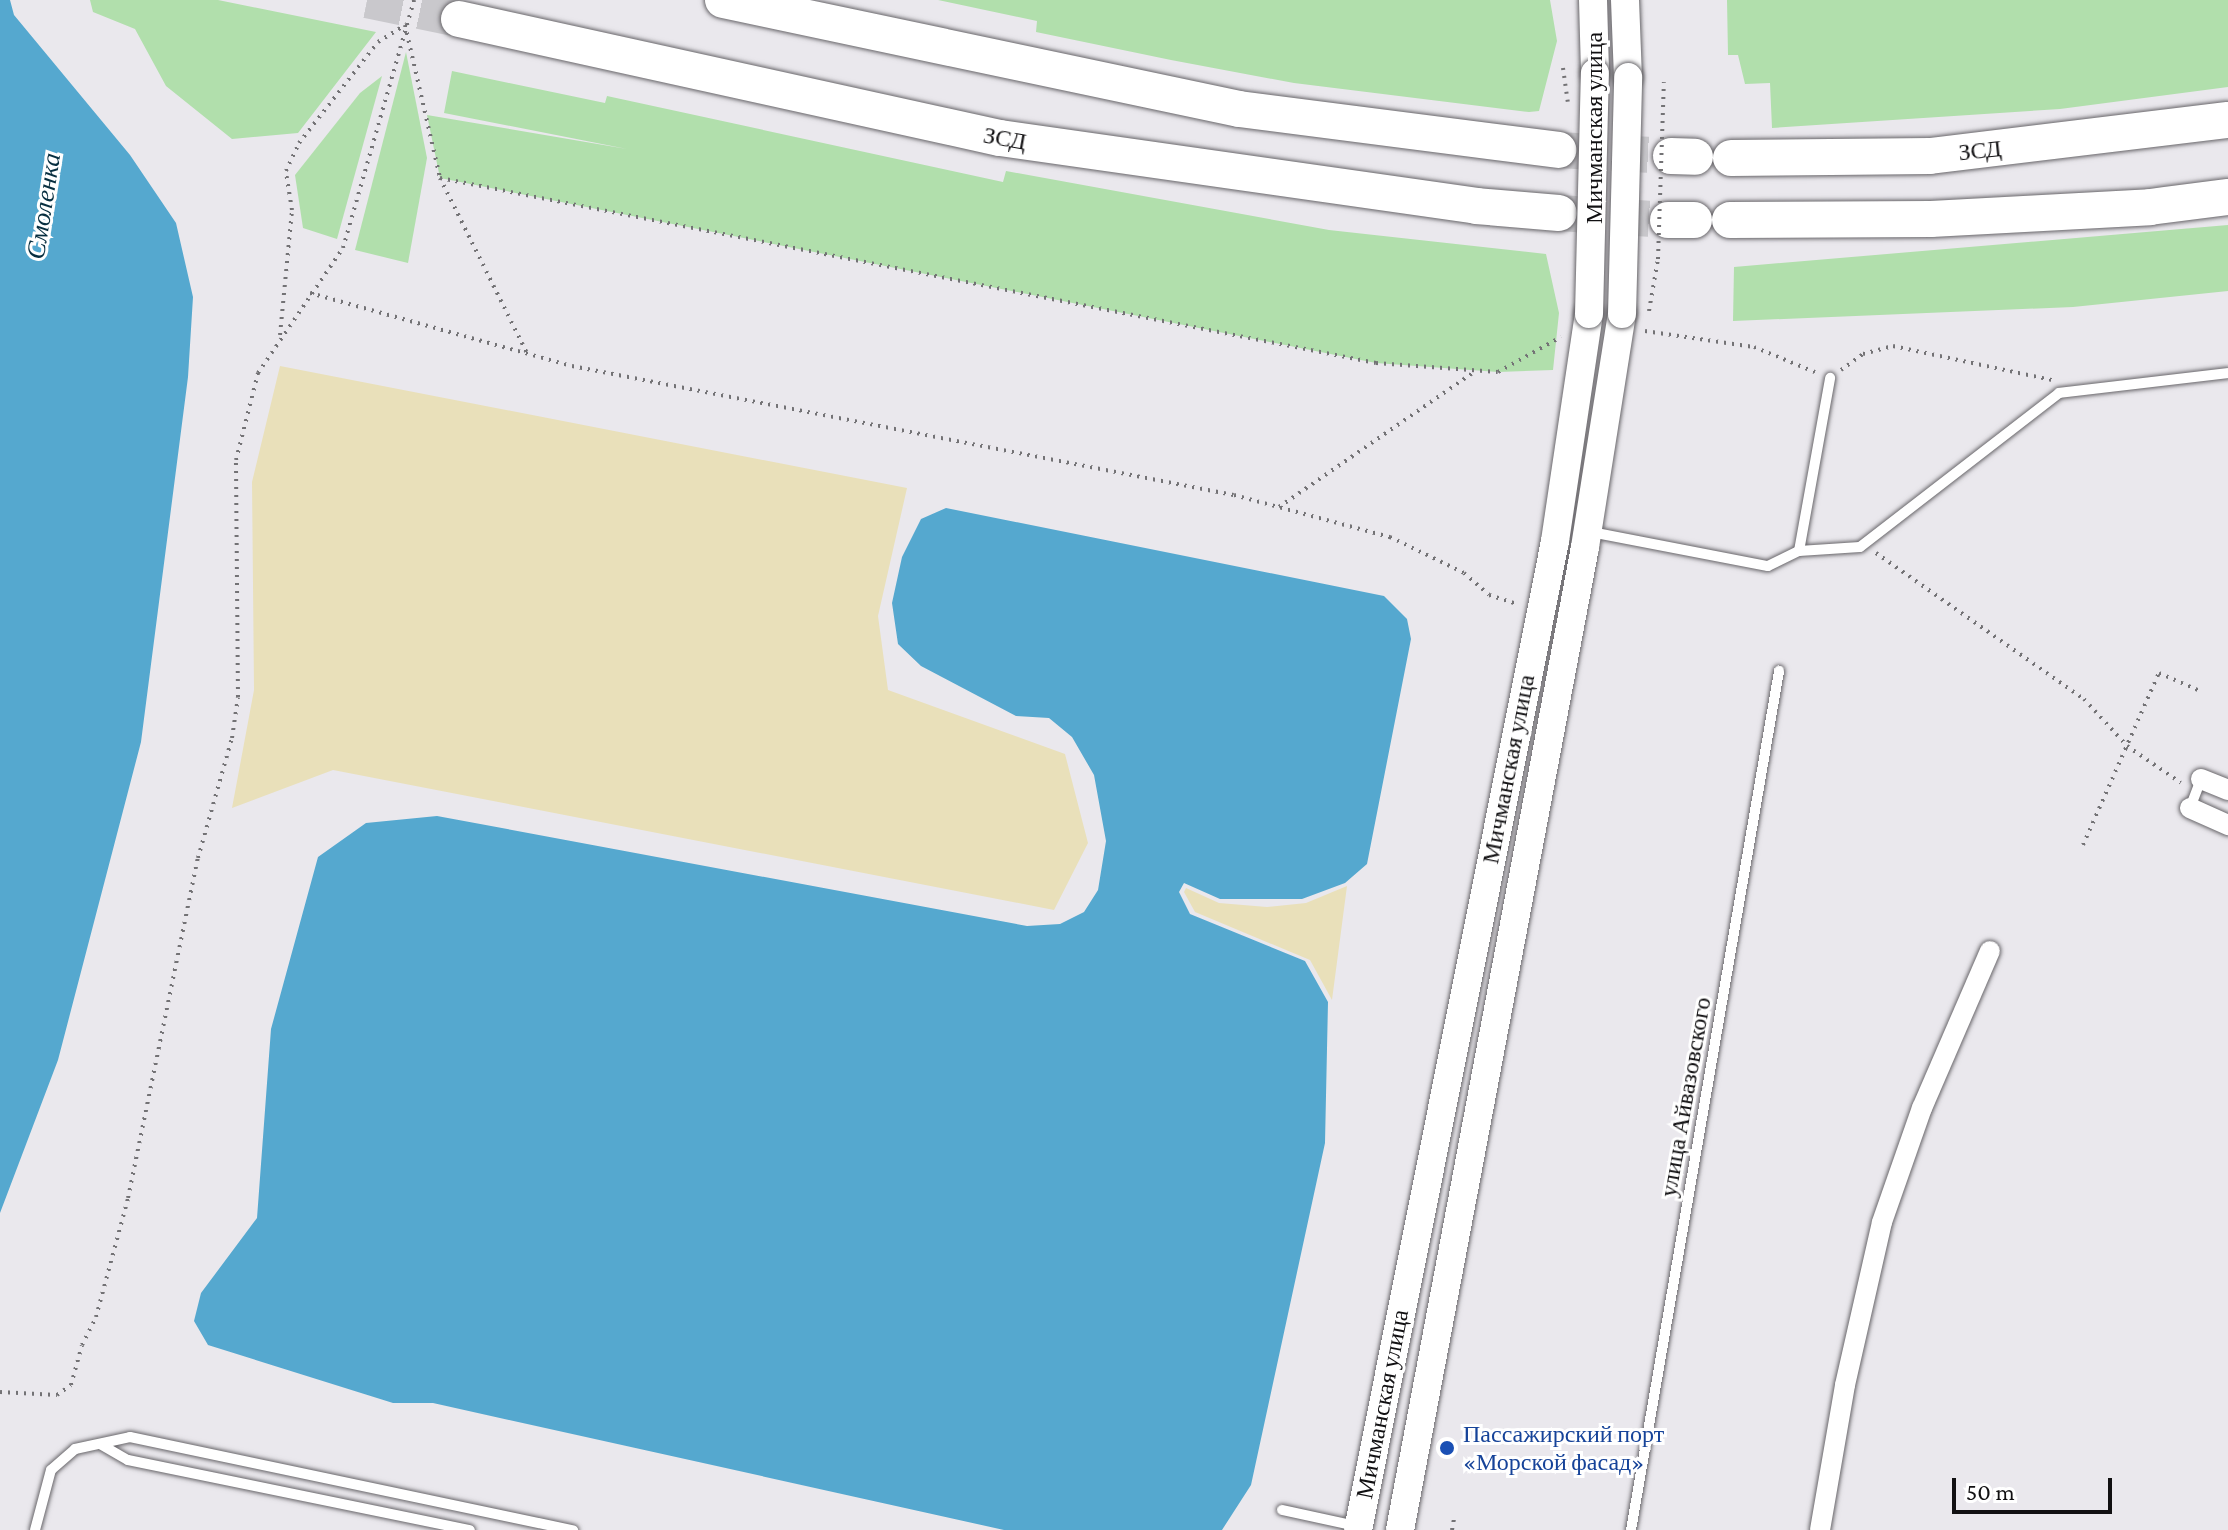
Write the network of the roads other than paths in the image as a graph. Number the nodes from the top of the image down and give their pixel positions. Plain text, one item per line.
1 (723, 0) edge
2 (1593, 0) edge
3 (1625, 0) edge
4 (459, 19) tunnel mouth
5 (2228, 120) edge
6 (1558, 150) tunnel mouth
7 (1731, 158) dead end
8 (2228, 197) edge
9 (1559, 213) tunnel mouth
10 (1730, 220) dead end
11 (2228, 373) edge
12 (1830, 378) road end
13 (1588, 532) junction
14 (1799, 551) junction
15 (1779, 671) dead end
16 (2228, 790) edge
17 (2228, 825) edge
18 (1990, 951) dead end
19 (100, 1444) junction
20 (1282, 1510) dead end
21 (1365, 1529) edge
22 (35, 1530) edge
23 (470, 1530) edge
24 (573, 1530) edge
25 (1400, 1530) edge
26 (1631, 1530) edge
27 (1820, 1530) edge

1 - 6 highway
2 - 21 main road, Мичманская улица, bridge
3 - 13 main road, Мичманская улица, bridge
4 - 9 highway, ЗСД
5 - 7 highway, ЗСД
8 - 10 highway
11 - 14 lane
12 - 14 lane
13 - 14 lane
13 - 25 main road, Мичманская улица
15 - 26 lane, улица Айвазовского
16 - 17 street
18 - 27 street
19 - 22 lane
19 - 23 lane
19 - 24 lane
20 - 21 lane

